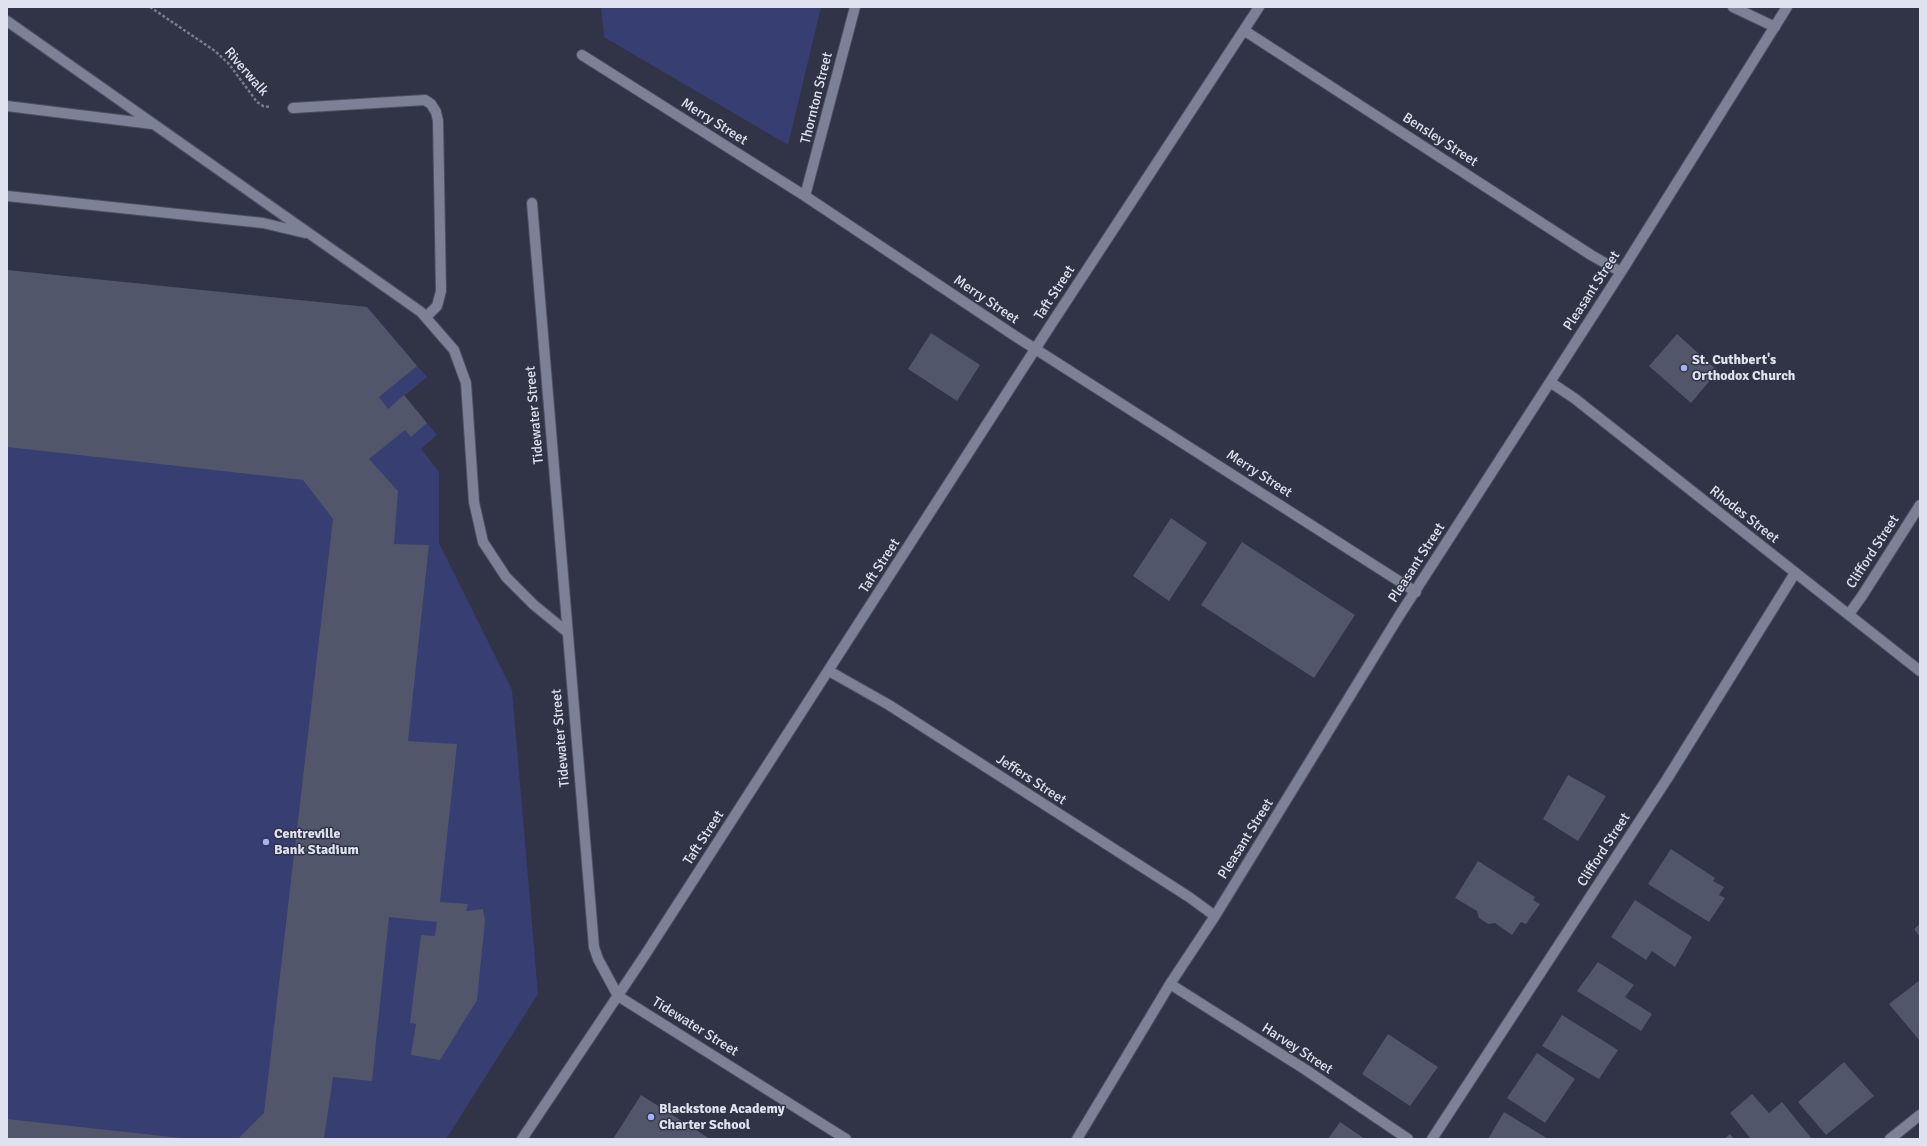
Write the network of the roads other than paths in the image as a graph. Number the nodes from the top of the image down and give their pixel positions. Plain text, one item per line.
1 (854, 7) edge
2 (1259, 7) edge
3 (1733, 7) edge
4 (1787, 7) edge
5 (7, 21) edge
6 (1775, 27) junction
7 (1245, 31) junction
8 (582, 55) dead end
9 (7, 106) edge
10 (293, 108) road end
11 (154, 124) junction
12 (7, 196) edge
13 (805, 196) junction
14 (532, 203) dead end
15 (313, 236) junction
16 (1621, 272) junction
17 (426, 317) junction
18 (1036, 348) junction
19 (1550, 382) junction
20 (1920, 504) edge
21 (1795, 573) junction
22 (1416, 592) junction
23 (1849, 614) junction
24 (566, 632) junction
25 (829, 671) junction
26 (1920, 671) edge
27 (1215, 916) junction
28 (1170, 984) junction
29 (618, 996) junction
30 (1920, 1114) edge
31 (522, 1139) edge
32 (846, 1139) edge
33 (1077, 1139) edge
34 (1408, 1139) edge
35 (1432, 1139) edge
36 (1890, 1139) edge

1 - 13 street, Thornton Street
2 - 7 street, Taft Street
3 - 6 street
4 - 6 street, Pleasant Street
5 - 11 street
6 - 16 street, Pleasant Street
7 - 16 street, Bensley Street
7 - 18 street, Taft Street
8 - 13 street, Merry Street
9 - 11 street
10 - 17 street
11 - 15 street
12 - 15 street
13 - 18 street, Merry Street
14 - 24 street, Tidewater Street
15 - 17 street
16 - 19 street, Pleasant Street
17 - 24 street
18 - 22 street, Merry Street
18 - 25 street, Taft Street
19 - 21 street, Rhodes Street
19 - 22 street, Pleasant Street
20 - 23 street, Clifford Street
21 - 23 street, Rhodes Street
21 - 35 street, Clifford Street
22 - 27 street, Pleasant Street
23 - 26 street, Rhodes Street
24 - 29 street, Tidewater Street
25 - 27 street, Jeffers Street
25 - 29 street, Taft Street
27 - 28 street, Pleasant Street
28 - 33 street, Pleasant Street
28 - 34 street, Harvey Street
29 - 31 street, Taft Street
29 - 32 street, Tidewater Street
30 - 36 street

